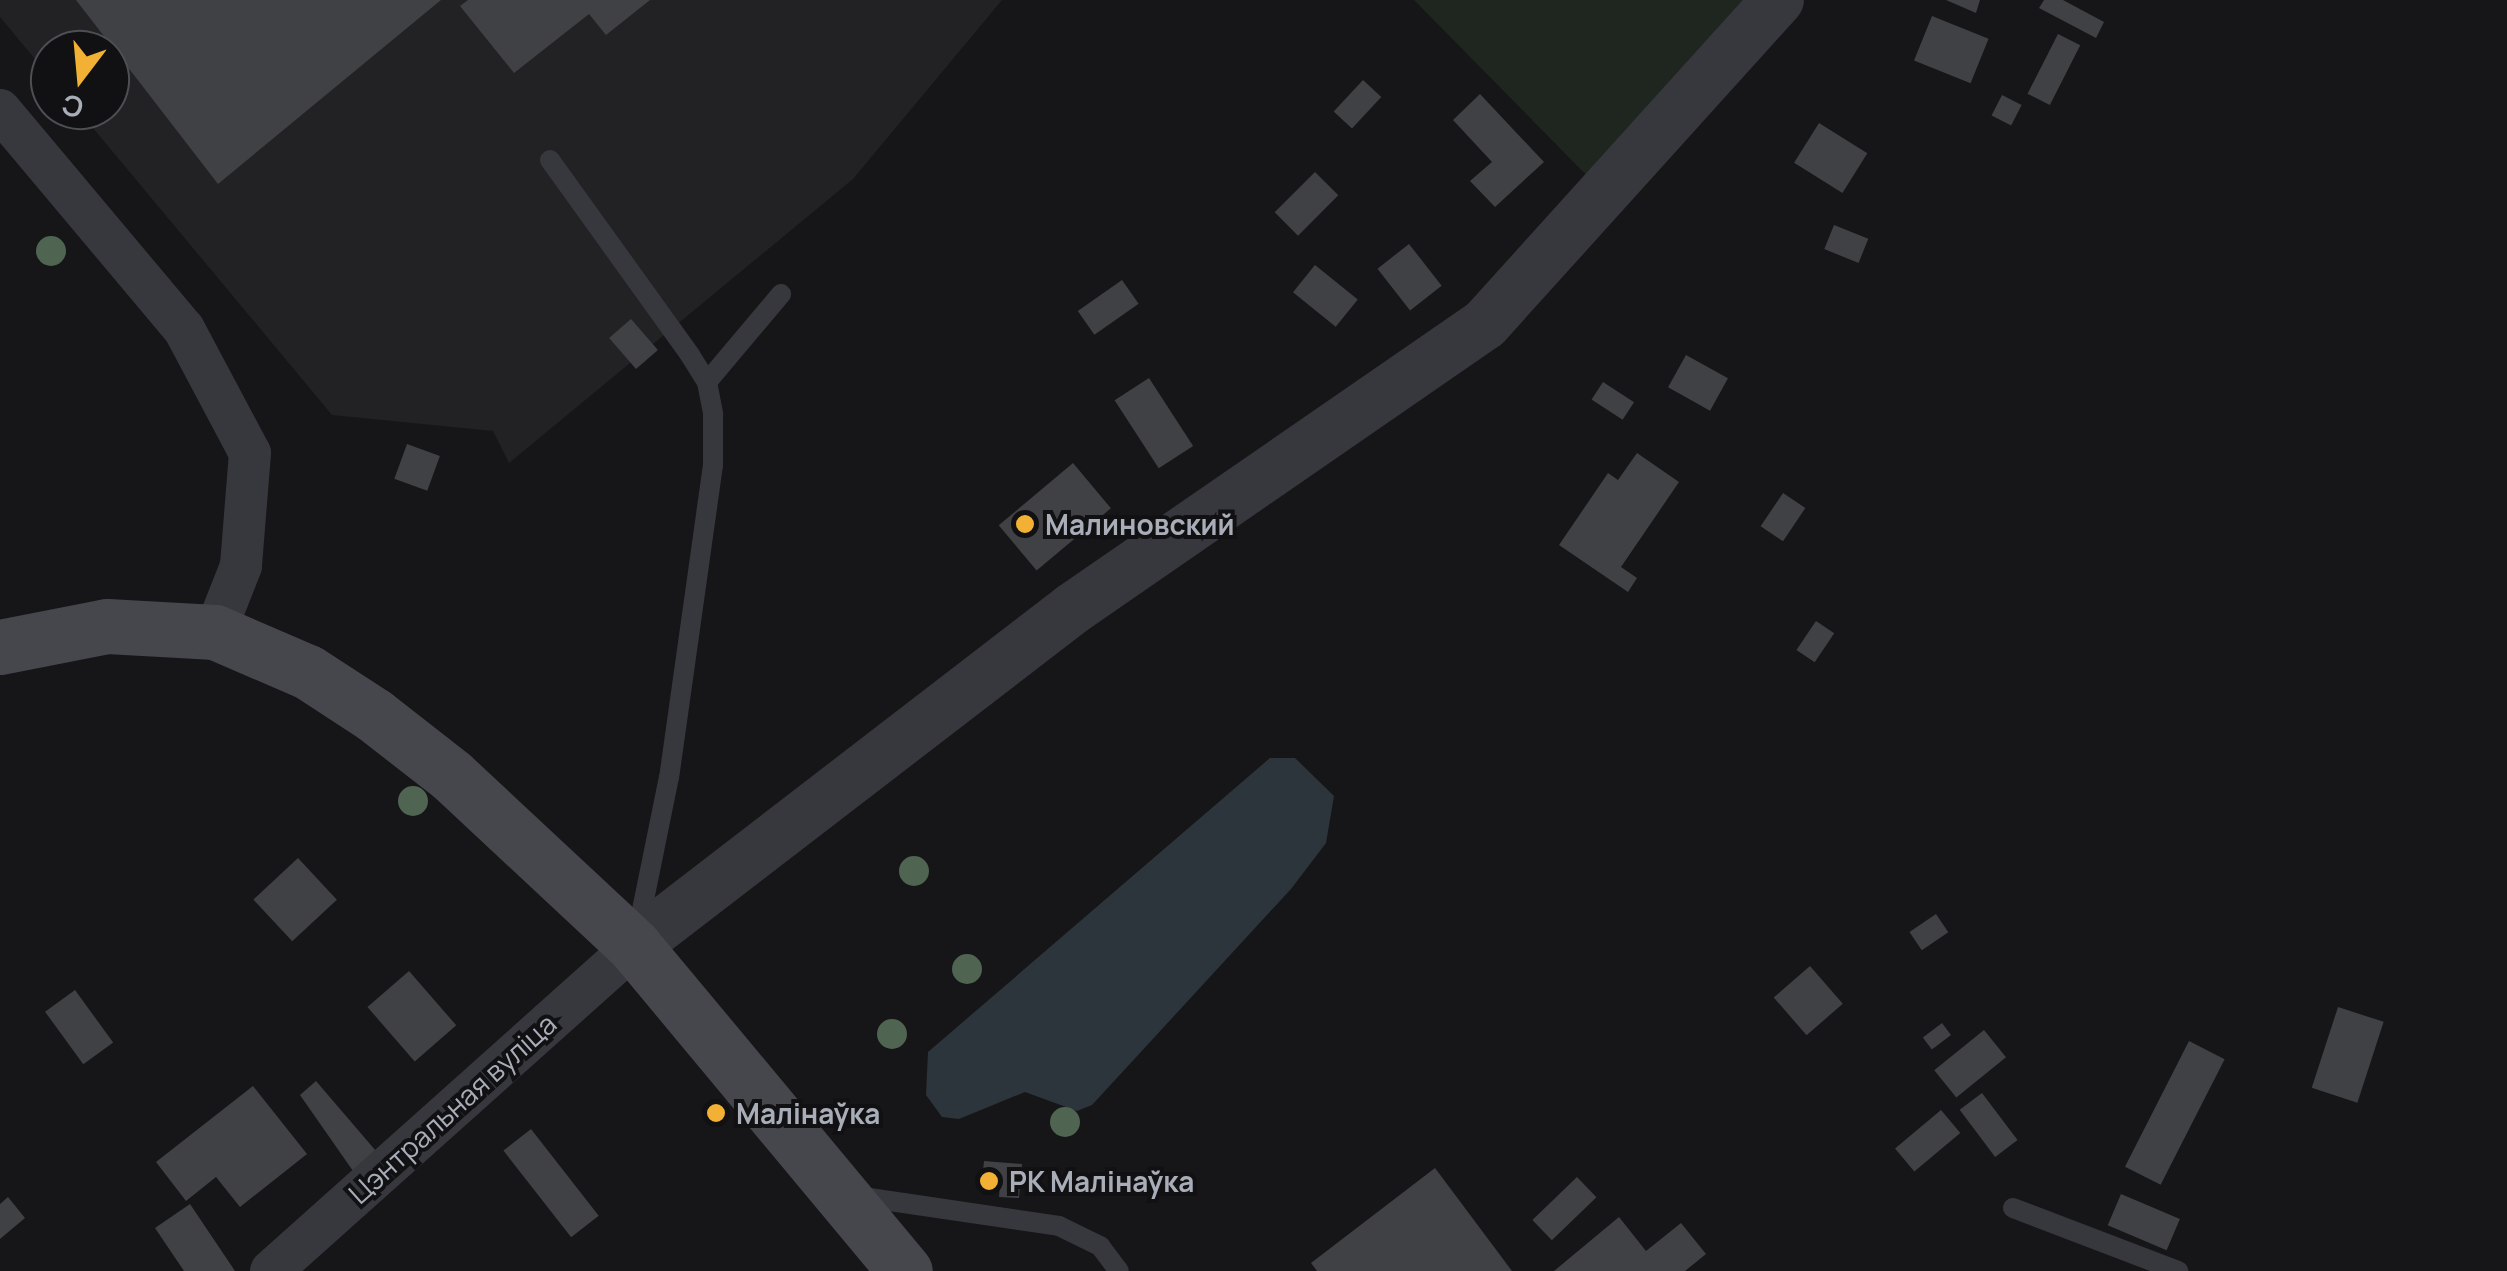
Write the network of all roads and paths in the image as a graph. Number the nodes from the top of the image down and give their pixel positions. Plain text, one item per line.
1 (1778, 0) edge
2 (0, 110) edge
3 (550, 160) dead end
4 (781, 294) dead end
5 (707, 382) junction
6 (215, 632) junction
7 (0, 647) edge
8 (634, 946) junction
9 (846, 1195) junction
10 (2013, 1208) dead end
11 (271, 1271) edge
12 (905, 1271) edge
13 (1120, 1271) edge
14 (2178, 1271) edge

1 - 8 street
2 - 6 street
3 - 5 lane
4 - 5 lane
5 - 8 lane
6 - 7 main road
6 - 8 main road
8 - 9 main road
8 - 11 street, Цэнтральная вуліца
9 - 12 main road
9 - 13 lane
10 - 14 lane

